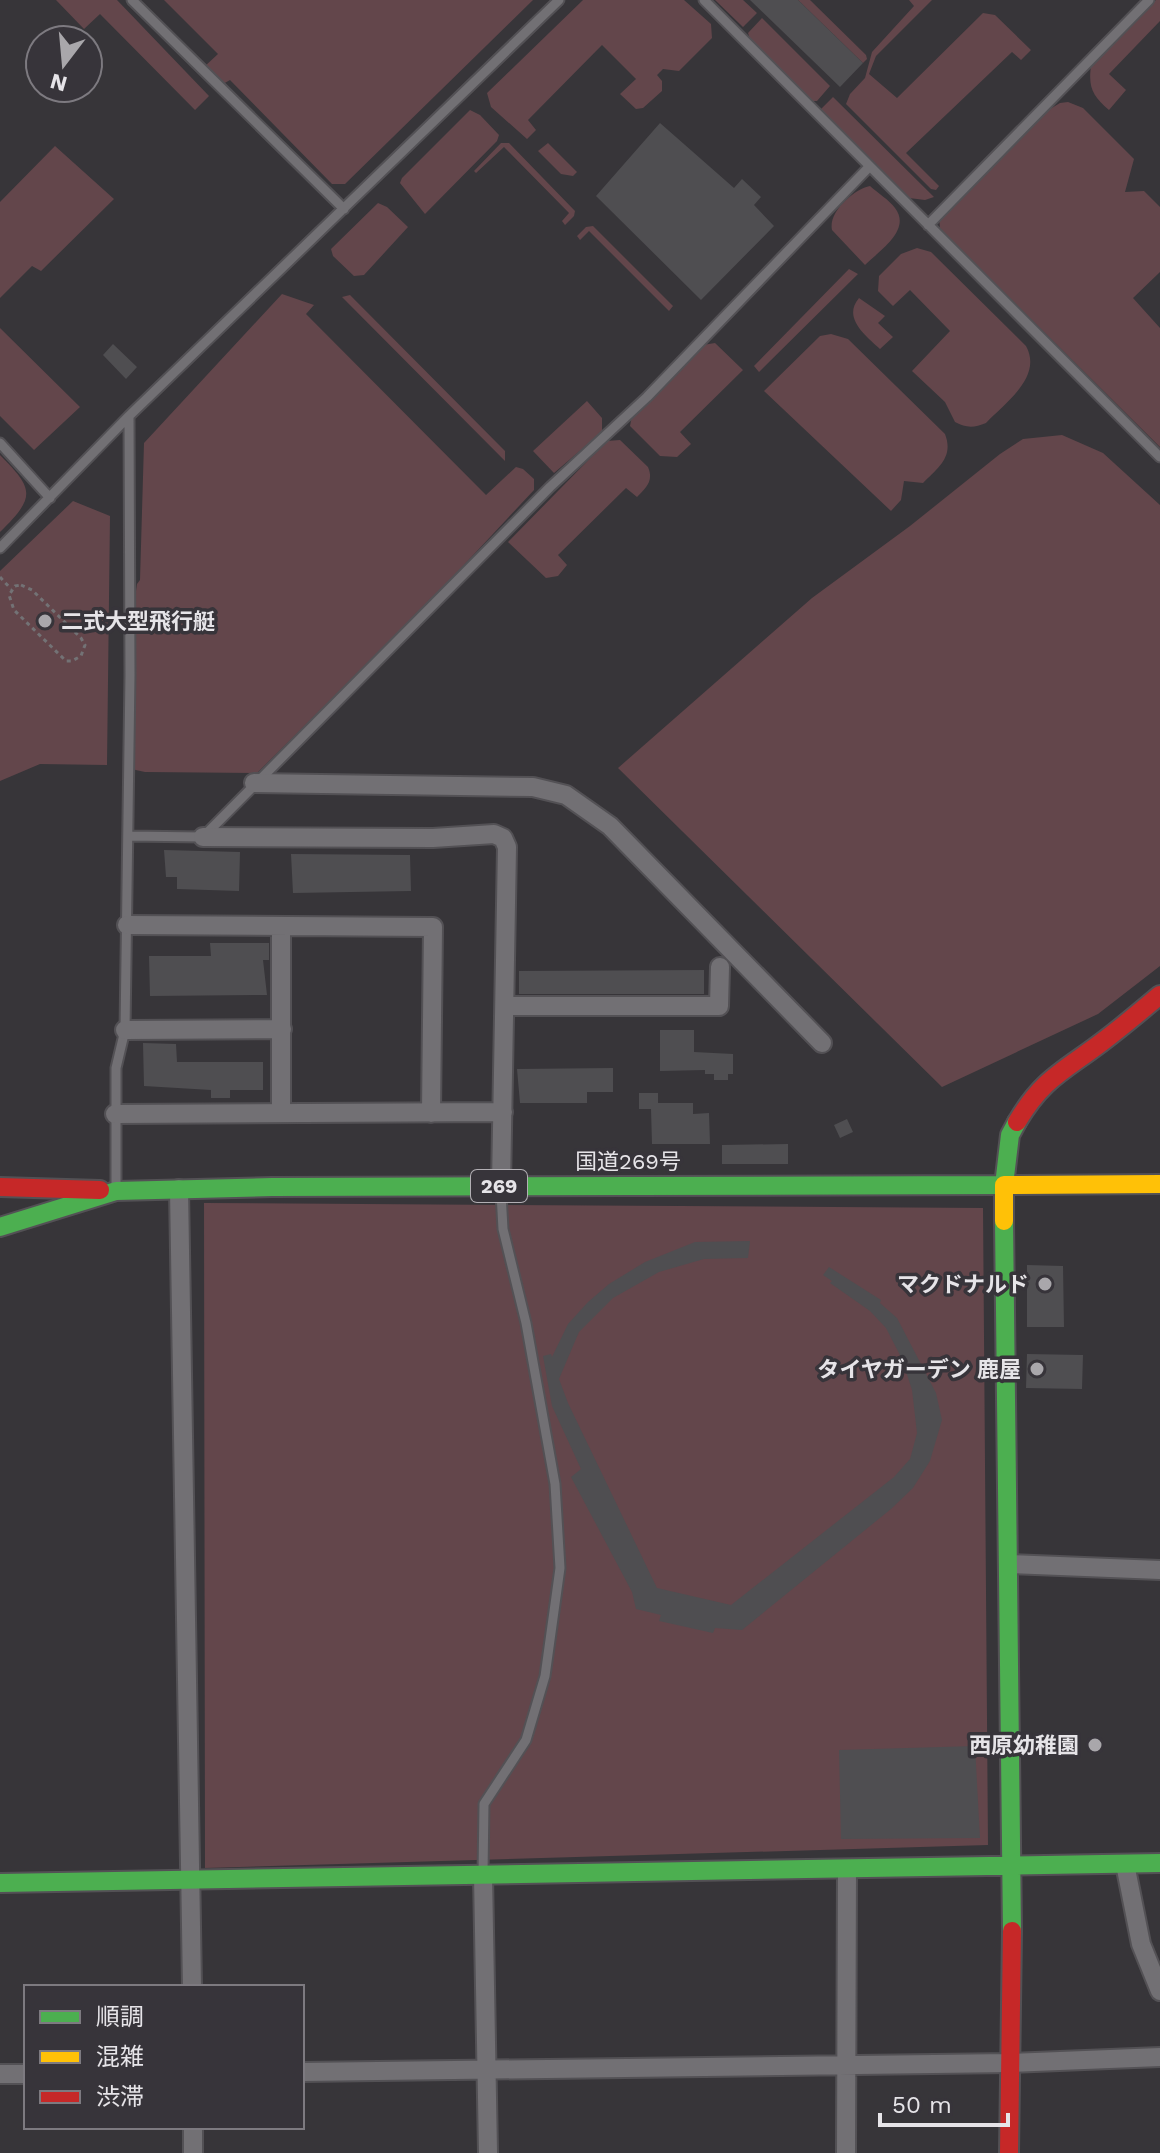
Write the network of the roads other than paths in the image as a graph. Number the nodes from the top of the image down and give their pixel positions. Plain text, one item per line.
1 (132, 0) edge
2 (559, 0) edge
3 (704, 0) edge
4 (1149, 0) edge
5 (869, 167) junction
6 (344, 209) junction
7 (928, 225) junction
8 (129, 416) junction
9 (0, 443) edge
10 (1160, 457) edge
11 (50, 498) junction
12 (0, 548) edge
13 (254, 783) junction
14 (128, 836) junction
15 (203, 837) junction
16 (127, 925) junction
17 (281, 927) junction
18 (720, 967) dead end
19 (1160, 995) edge
20 (506, 1006) junction
21 (282, 1029) junction
22 (125, 1030) junction
23 (822, 1043) dead end
24 (503, 1112) junction
25 (281, 1113) junction
26 (431, 1113) junction
27 (115, 1114) junction
28 (1160, 1184) edge
29 (1004, 1185) junction
30 (501, 1186) junction
31 (0, 1187) edge
32 (179, 1189) junction
33 (116, 1191) junction
34 (0, 1227) edge
35 (1008, 1564) junction
36 (1160, 1570) edge
37 (1160, 1863) edge
38 (1125, 1864) junction
39 (1013, 1866) junction
40 (847, 1869) junction
41 (483, 1875) junction
42 (191, 1880) junction
43 (0, 1883) edge
44 (192, 1985) edge
45 (1160, 1991) edge
46 (1160, 2057) edge
47 (1010, 2063) junction
48 (846, 2065) junction
49 (487, 2070) junction
50 (304, 2072) edge
51 (0, 2074) edge
52 (24, 2074) edge
53 (193, 2129) edge
54 (193, 2153) edge
55 (488, 2153) edge
56 (846, 2153) edge
57 (1009, 2153) edge

1 - 6 lane
2 - 6 lane
3 - 5 lane
4 - 7 lane
5 - 7 lane
5 - 13 lane
6 - 8 lane
7 - 10 lane
8 - 11 lane
8 - 14 lane
9 - 11 lane
11 - 12 lane
13 - 15 lane
13 - 23 street
14 - 15 lane
14 - 16 lane
15 - 20 street
16 - 17 street
16 - 22 lane
17 - 21 street
17 - 26 street
18 - 20 street
19 - 29 main road
20 - 24 street
21 - 22 street
21 - 25 street
22 - 27 lane
24 - 26 street
24 - 30 street
25 - 26 street
25 - 27 street
27 - 33 lane
28 - 29 main road, 国道269号
29 - 30 main road, 国道269号 / 269
29 - 35 main road
30 - 32 main road, 国道269号 / 269
30 - 41 lane
31 - 33 main road
32 - 33 main road, 国道269号 / 269
32 - 42 street
33 - 34 main road, 国道269号 / 269
35 - 36 street
35 - 39 main road
37 - 38 main road
38 - 39 main road
38 - 45 street
39 - 40 main road
39 - 47 main road
40 - 41 main road
40 - 48 street
41 - 42 main road
41 - 49 street
42 - 43 main road
42 - 44 street
46 - 47 street
47 - 48 street
47 - 57 main road
48 - 49 street
48 - 56 street
49 - 50 street
49 - 55 street
51 - 52 street
53 - 54 street

